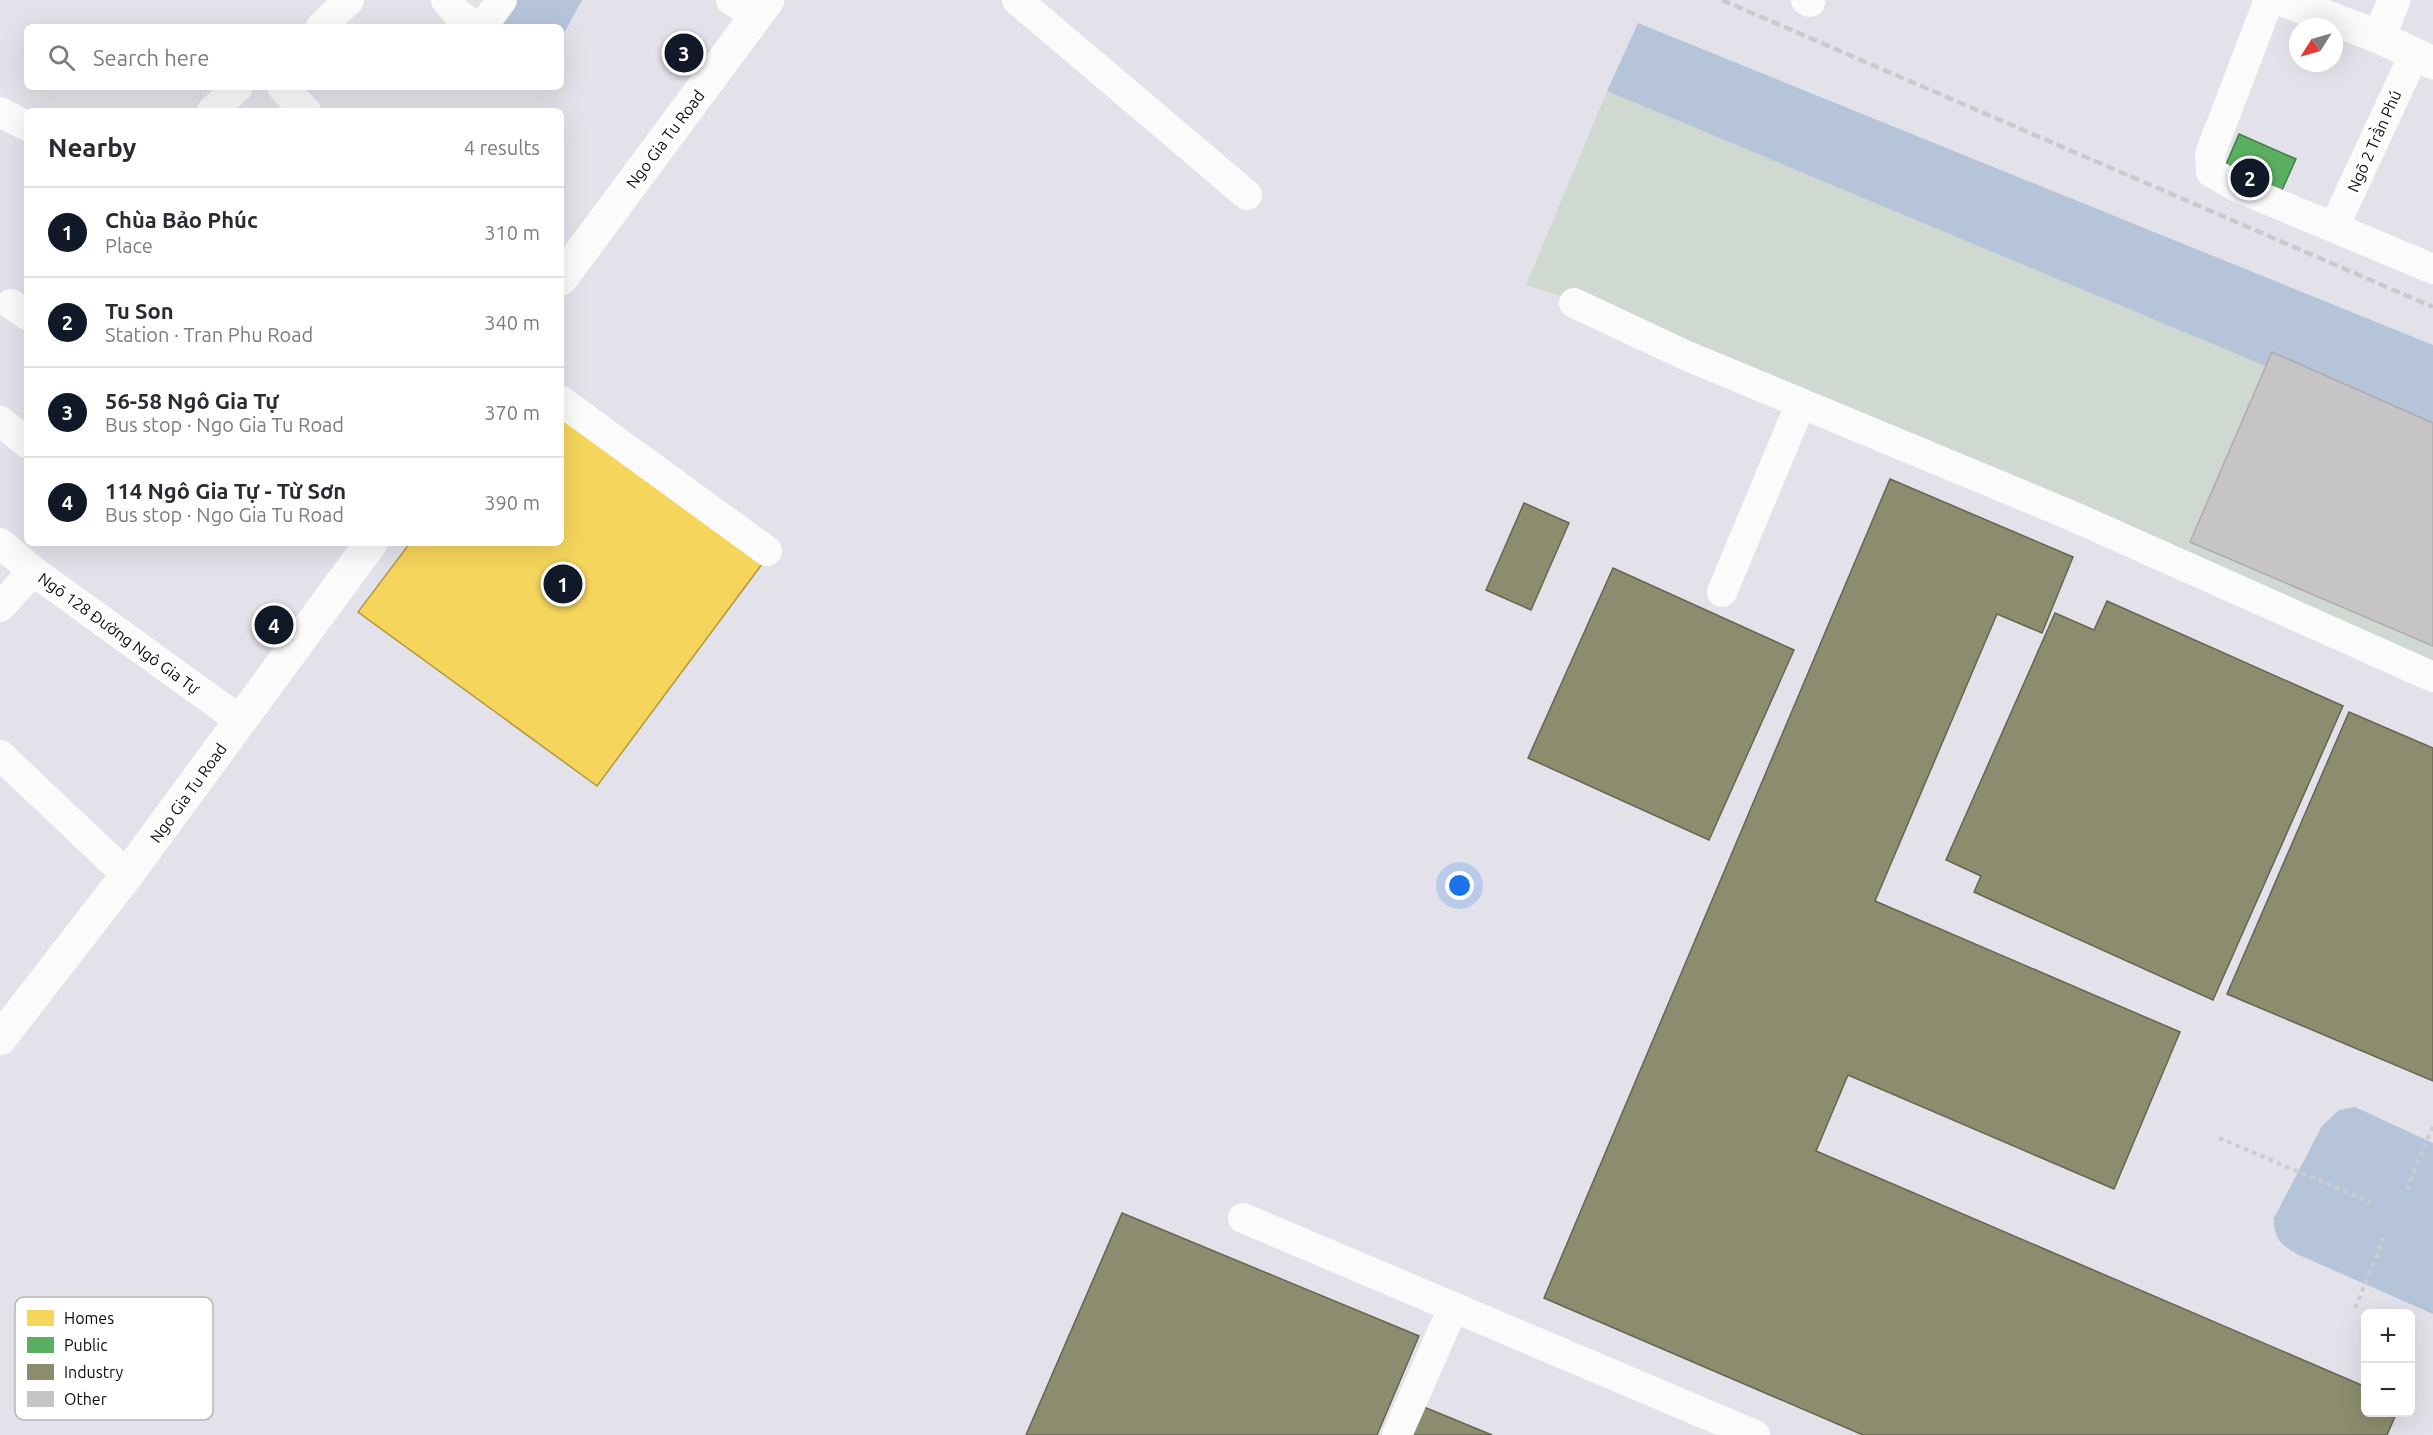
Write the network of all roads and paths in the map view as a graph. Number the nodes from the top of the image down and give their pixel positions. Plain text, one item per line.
1 (349, 0) edge
2 (446, 0) edge
3 (502, 0) edge
4 (1017, 0) edge
5 (2269, 0) edge
6 (2283, 0) edge
7 (2394, 0) edge
8 (752, 5) edge
9 (324, 24) edge
10 (470, 24) edge
11 (474, 24) edge
12 (2379, 37) junction
13 (2423, 58) edge
14 (235, 90) edge
15 (285, 90) edge
16 (215, 108) edge
17 (303, 108) edge
18 (0, 112) edge
19 (24, 124) edge
20 (1247, 195) dead end
21 (2334, 227) junction
22 (2433, 269) edge
23 (564, 275) edge
24 (1574, 303) dead end
25 (564, 403) edge
26 (1801, 403) junction
27 (0, 421) edge
28 (24, 441) edge
29 (0, 543) edge
30 (364, 546) edge
31 (767, 551) dead end
32 (33, 571) junction
33 (1722, 592) dead end
34 (0, 607) edge
35 (2433, 677) edge
36 (241, 721) junction
37 (0, 755) edge
38 (127, 875) junction
39 (0, 1039) edge
40 (2433, 1126) edge
41 (2219, 1138) dead end
42 (2407, 1189) dead end
43 (2370, 1202) dead end
44 (1243, 1218) dead end
45 (2384, 1238) dead end
46 (1453, 1308) junction
47 (2355, 1308) dead end
48 (1397, 1435) edge
49 (1755, 1435) edge

1 - 9 street
2 - 10 street
3 - 11 street
4 - 20 street
5 - 21 street
6 - 12 main road
7 - 12 main road
8 - 23 main road, Ngo Gia Tu Road
12 - 13 main road
13 - 21 street, Ngõ 2 Trần Phú
14 - 16 street
15 - 17 street
18 - 19 street
21 - 22 street
24 - 26 street
25 - 31 street
26 - 33 street
26 - 35 street
27 - 28 street
29 - 32 street, Ngõ 128 Đường Ngô Gia Tự
30 - 36 main road, Ngo Gia Tu Road
32 - 34 street
32 - 36 street, Ngõ 128 Đường Ngô Gia Tự
36 - 38 main road, Ngo Gia Tu Road
37 - 38 street
38 - 39 main road, Ngo Gia Tu Road
40 - 42 path
41 - 43 path
44 - 46 street
45 - 47 path
46 - 48 street
46 - 49 street

